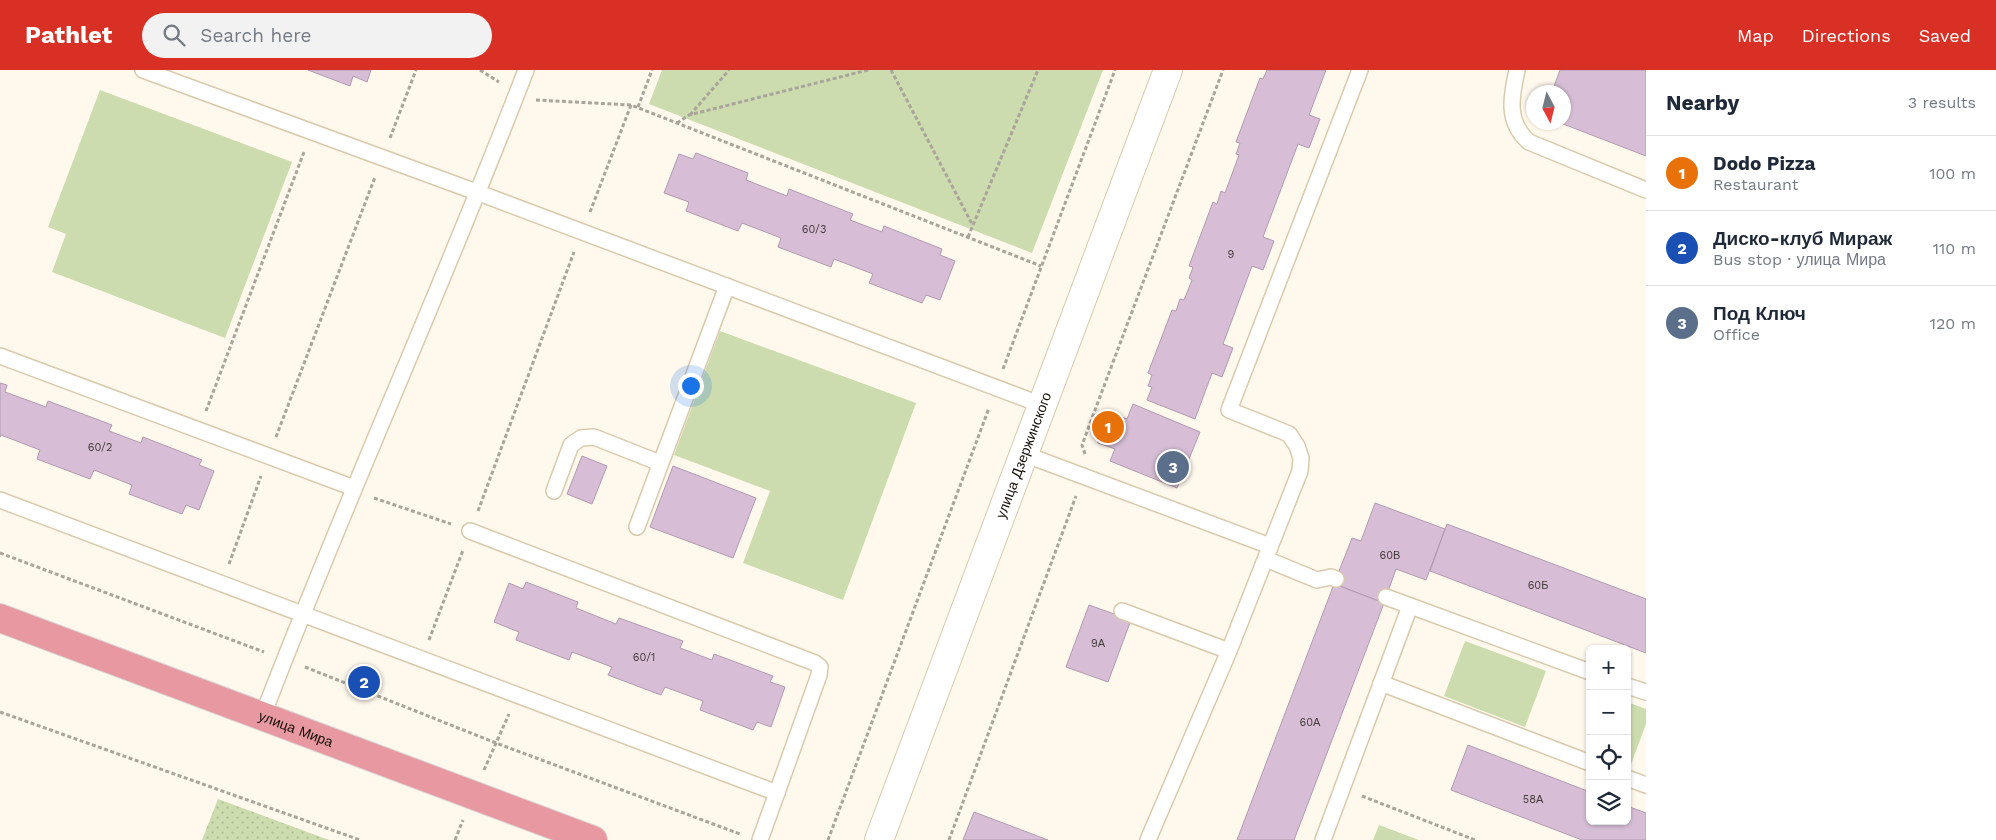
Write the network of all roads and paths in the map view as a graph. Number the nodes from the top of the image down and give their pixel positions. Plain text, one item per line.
1 (143, 70) edge
2 (416, 70) edge
3 (480, 70) edge
4 (526, 70) edge
5 (652, 70) edge
6 (729, 70) edge
7 (868, 70) edge
8 (891, 70) edge
9 (1038, 70) edge
10 (1115, 70) edge
11 (1168, 70) edge
12 (1360, 70) edge
13 (1517, 70) edge
14 (518, 92) junction
15 (631, 105) junction
16 (638, 107) junction
17 (689, 115) junction
18 (677, 123) junction
19 (311, 133) junction
20 (382, 158) junction
21 (1646, 190) edge
22 (479, 193) junction
23 (973, 225) junction
24 (582, 232) junction
25 (968, 237) junction
26 (1041, 266) junction
27 (727, 286) junction
28 (0, 356) edge
29 (996, 387) junction
30 (1042, 405) junction
31 (199, 430) junction
32 (1024, 454) junction
33 (268, 456) junction
34 (660, 463) junction
35 (354, 489) junction
36 (554, 491) dead end
37 (0, 500) edge
38 (637, 527) dead end
39 (470, 531) junction
40 (1268, 552) junction
41 (0, 553) edge
42 (1336, 579) dead end
43 (222, 583) junction
44 (1386, 597) dead end
45 (1410, 606) junction
46 (1122, 611) dead end
47 (302, 613) junction
48 (0, 618) edge
49 (1229, 651) junction
50 (421, 659) junction
51 (285, 660) junction
52 (1586, 671) edge
53 (1381, 683) junction
54 (1631, 687) edge
55 (1646, 692) edge
56 (517, 695) junction
57 (0, 712) edge
58 (263, 715) junction
59 (496, 743) junction
60 (1586, 761) edge
61 (1631, 779) edge
62 (1646, 785) edge
63 (1342, 789) junction
64 (777, 793) junction
65 (474, 795) junction
66 (753, 838) edge
67 (360, 840) edge
68 (455, 840) edge
69 (593, 840) edge
70 (828, 840) edge
71 (880, 840) edge
72 (1148, 840) edge
73 (1323, 840) edge
74 (1476, 840) edge

1 - 19 lane
2 - 20 path
3 - 14 path
4 - 14 lane
5 - 16 path
6 - 17 path
7 - 17 path
8 - 23 path
9 - 23 path
10 - 26 path
11 - 30 street, улица Дзержинского
12 - 40 lane
13 - 21 lane
14 - 15 path
14 - 22 lane
15 - 16 path
15 - 24 path
16 - 18 path
17 - 18 path
18 - 25 path
19 - 20 lane
19 - 31 path
20 - 22 lane
20 - 33 path
22 - 24 lane
22 - 35 lane
23 - 25 path
24 - 27 lane
24 - 39 path
25 - 26 path
26 - 29 path
27 - 29 lane
27 - 34 lane
28 - 31 lane
29 - 30 lane
29 - 70 path
30 - 32 street, улица Дзержинского
31 - 33 lane
32 - 40 lane
32 - 71 street, улица Дзержинского
33 - 35 lane
33 - 43 path
34 - 36 lane
34 - 38 lane
35 - 39 path
35 - 47 lane
37 - 43 lane
39 - 50 path
39 - 64 lane
40 - 42 lane
40 - 49 lane
41 - 51 path
43 - 47 lane
44 - 45 lane
45 - 52 lane
45 - 53 lane
46 - 49 lane
47 - 50 lane
47 - 51 lane
48 - 58 main road, улица Мира
49 - 72 lane
50 - 56 lane
51 - 58 lane
51 - 59 path
53 - 60 lane
53 - 63 lane
54 - 55 lane
56 - 59 path
56 - 64 lane
57 - 67 path
58 - 65 main road, улица Мира
59 - 65 path
59 - 66 path
61 - 62 lane
63 - 73 lane
63 - 74 path
64 - 66 lane
65 - 68 path
65 - 69 main road, улица Мира

